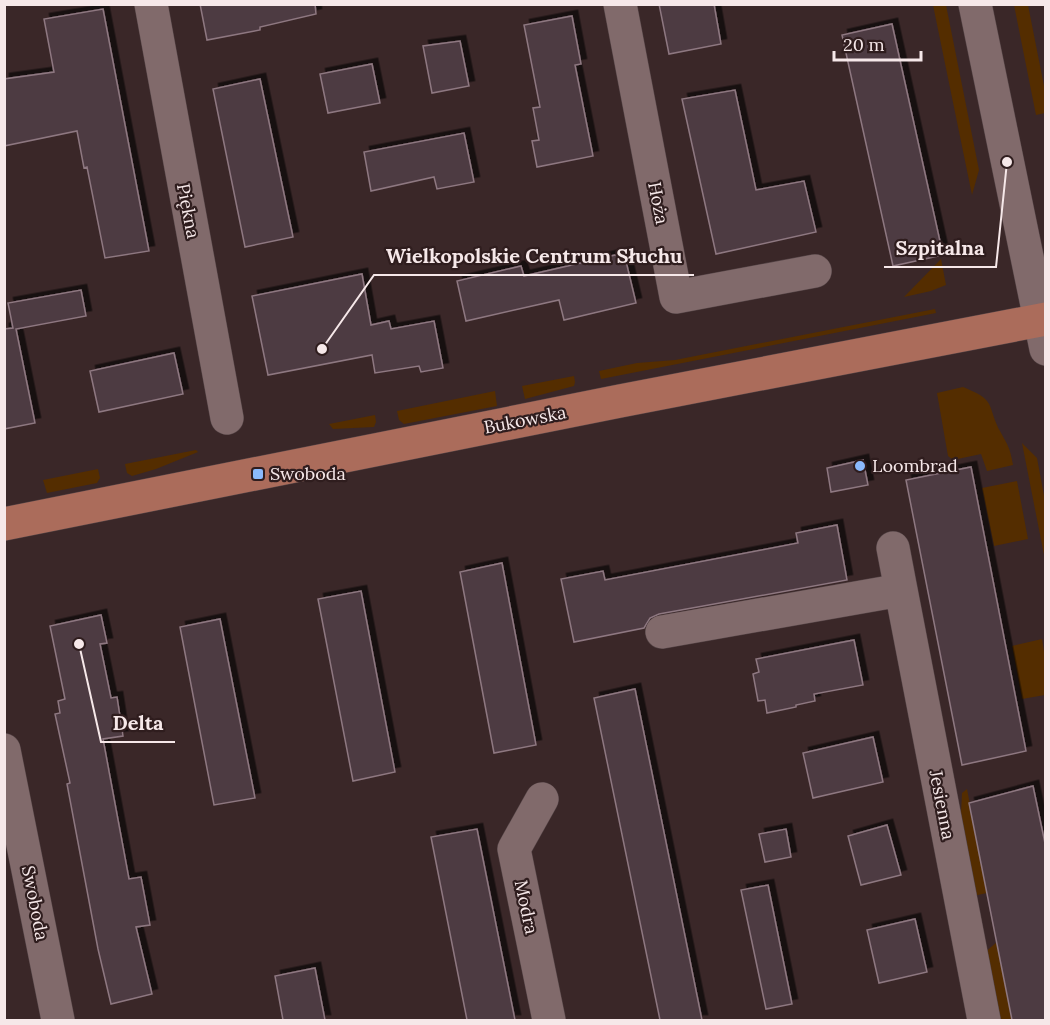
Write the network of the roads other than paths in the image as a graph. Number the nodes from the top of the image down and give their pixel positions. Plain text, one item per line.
1 (151, 4) edge
2 (620, 4) edge
3 (975, 4) edge
4 (815, 271) dead end
5 (1044, 329) edge
6 (227, 418) dead end
7 (4, 524) edge
8 (893, 548) dead end
9 (901, 590) junction
10 (662, 632) dead end
11 (4, 750) edge
12 (542, 799) dead end
13 (58, 1020) edge
14 (549, 1020) edge
15 (984, 1020) edge

1 - 6 street, Piękna
2 - 4 street, Hoża
3 - 5 street
5 - 7 main road, Bukowska
8 - 9 street, Jesienna
9 - 10 street
9 - 15 street, Jesienna
11 - 13 street, Swoboda
12 - 14 street, Modra

